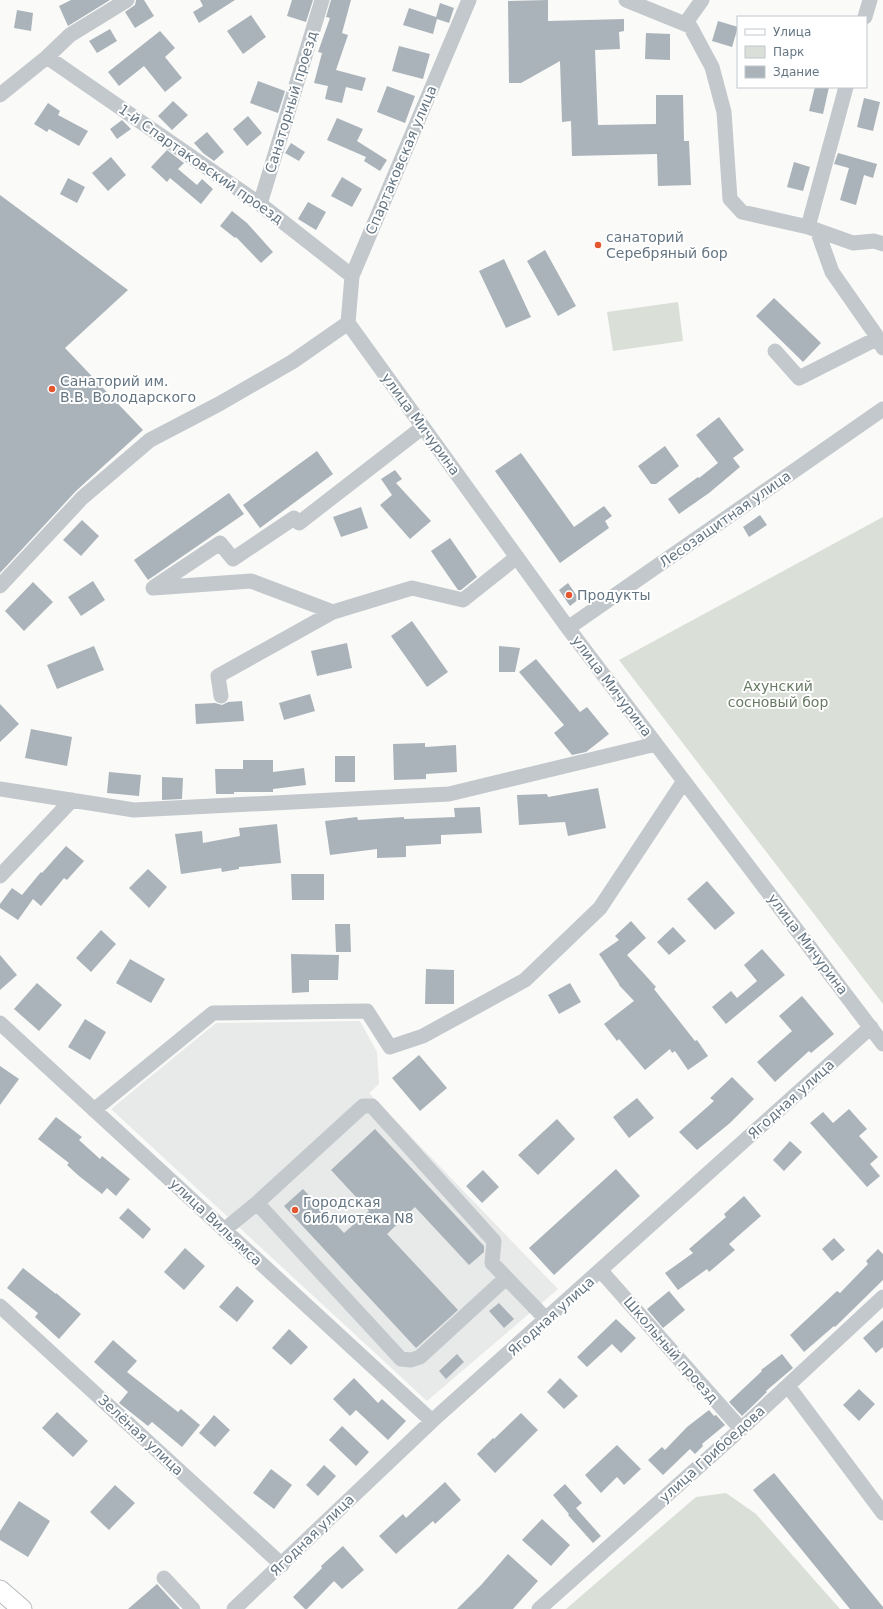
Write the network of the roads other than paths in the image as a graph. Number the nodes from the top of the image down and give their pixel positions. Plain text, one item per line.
1 (127, 0) edge
2 (322, 0) edge
3 (469, 0) edge
4 (626, 0) edge
5 (702, 0) edge
6 (870, 0) edge
7 (866, 16) edge
8 (685, 24) junction
9 (47, 57) junction
10 (846, 88) edge
11 (0, 95) edge
12 (260, 204) junction
13 (813, 229) junction
14 (883, 244) edge
15 (352, 276) junction
16 (348, 323) junction
17 (881, 343) edge
18 (775, 351) dead end
19 (883, 409) edge
20 (423, 426) junction
21 (517, 558) junction
22 (233, 559) junction
23 (241, 582) junction
24 (0, 586) edge
25 (333, 612) junction
26 (568, 628) junction
27 (220, 696) dead end
28 (656, 744) junction
29 (684, 781) junction
30 (0, 789) edge
31 (72, 800) junction
32 (0, 876) edge
33 (0, 1024) edge
34 (871, 1027) junction
35 (883, 1044) edge
36 (94, 1110) junction
37 (257, 1203) junction
38 (224, 1230) junction
39 (601, 1271) junction
40 (506, 1278) junction
41 (883, 1297) edge
42 (0, 1306) edge
43 (546, 1319) junction
44 (788, 1386) junction
45 (432, 1421) junction
46 (741, 1429) junction
47 (883, 1512) edge
48 (282, 1564) junction
49 (164, 1578) dead end
50 (0, 1590) edge
51 (22, 1609) edge
52 (193, 1609) edge
53 (234, 1609) edge
54 (539, 1609) edge

1 - 9 street
2 - 12 street, Санаторный проезд
3 - 15 street, Спартаковская улица
4 - 8 street
5 - 8 street
6 - 7 street
8 - 13 street
9 - 11 street
9 - 12 street, 1-й Спартаковский проезд
10 - 13 street
12 - 15 street, 1-й Спартаковский проезд
13 - 14 street
13 - 17 street
15 - 16 street, Спартаковская улица
16 - 20 street, улица Мичурина
16 - 24 street
17 - 18 street
19 - 26 street, Лесозащитная улица
20 - 21 street, улица Мичурина
20 - 22 street
21 - 25 street
21 - 26 street, улица Мичурина
22 - 23 street
22 - 23 street
23 - 25 street
25 - 27 street
26 - 28 street, улица Мичурина
28 - 29 street, улица Мичурина
28 - 31 street
29 - 34 street, улица Мичурина
29 - 36 street
30 - 31 street
31 - 32 street
33 - 36 street, улица Вильямса
34 - 35 street, улица Мичурина
34 - 39 street, Ягодная улица
36 - 38 street, улица Вильямса
37 - 38 street
37 - 40 street
37 - 40 street
38 - 45 street, улица Вильямса
39 - 43 street, Ягодная улица
39 - 46 street, Школьный проезд
40 - 43 street
41 - 44 street, улица Грибоедова
42 - 48 street, Зелёная улица
43 - 45 street, Ягодная улица
44 - 46 street, улица Грибоедова
44 - 47 street
45 - 48 street, Ягодная улица
46 - 54 street, улица Грибоедова
48 - 53 street, Ягодная улица
49 - 52 street
50 - 51 main road

